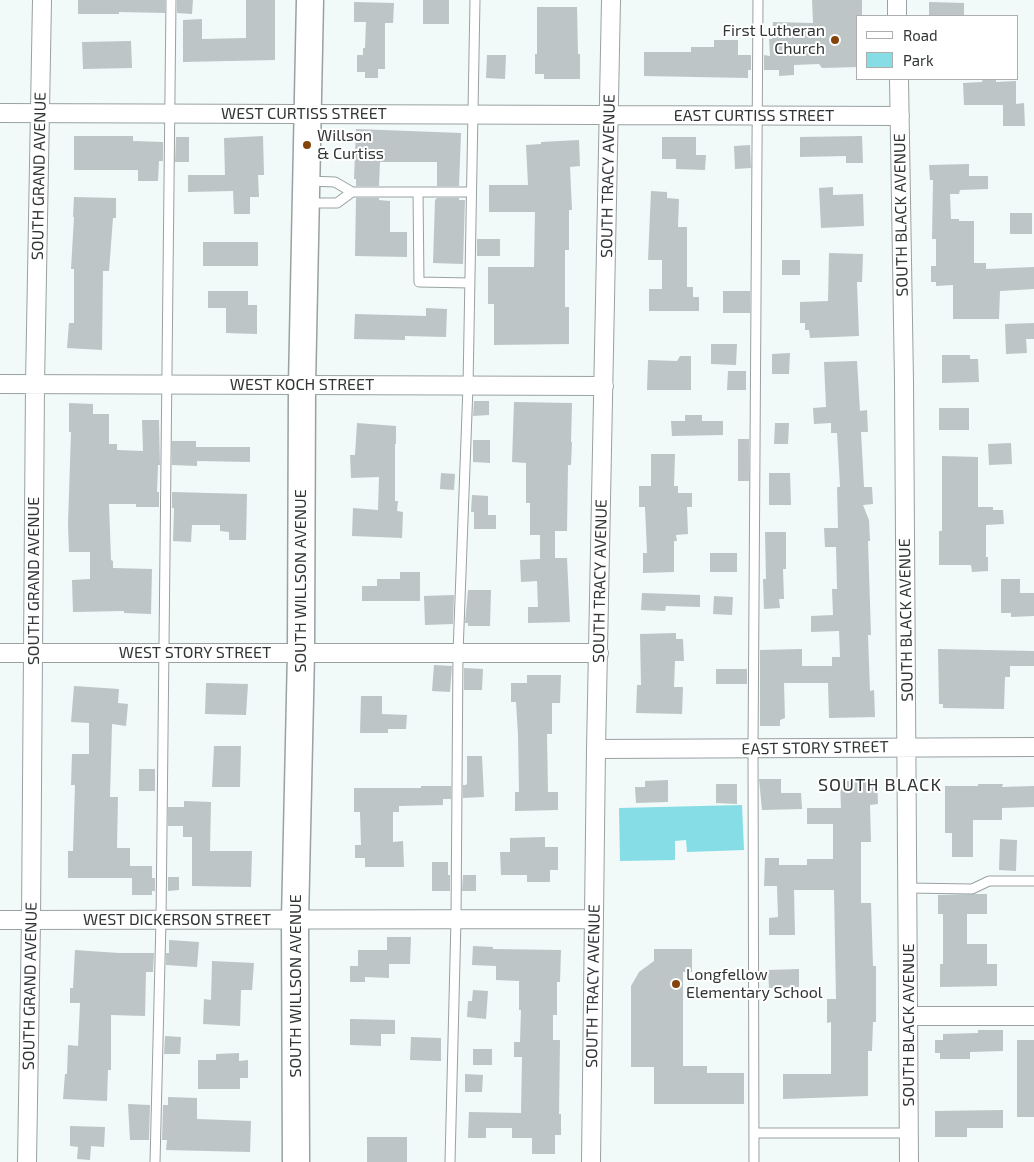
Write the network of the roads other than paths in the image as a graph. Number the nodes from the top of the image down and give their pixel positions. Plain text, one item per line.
1 (42, 0) edge
2 (171, 0) edge
3 (310, 0) edge
4 (475, 0) edge
5 (611, 0) edge
6 (758, 0) edge
7 (897, 0) edge
8 (897, 15) edge
9 (899, 80) edge
10 (0, 113) edge
11 (41, 113) junction
12 (170, 114) junction
13 (308, 114) junction
14 (473, 115) junction
15 (609, 115) junction
16 (758, 116) junction
17 (900, 116) junction
18 (306, 192) junction
19 (352, 192) junction
20 (418, 192) junction
21 (471, 192) junction
22 (470, 283) junction
23 (0, 384) edge
24 (34, 384) junction
25 (166, 385) junction
26 (302, 385) junction
27 (468, 386) junction
28 (604, 386) junction
29 (0, 654) edge
30 (33, 654) junction
31 (164, 654) junction
32 (301, 654) junction
33 (458, 654) junction
34 (599, 654) junction
35 (907, 747) junction
36 (1034, 747) edge
37 (596, 749) junction
38 (753, 749) junction
39 (1034, 881) edge
40 (908, 888) junction
41 (456, 919) junction
42 (594, 919) junction
43 (0, 920) edge
44 (31, 920) junction
45 (161, 920) junction
46 (295, 920) junction
47 (909, 1016) junction
48 (1034, 1016) edge
49 (755, 1133) junction
50 (909, 1133) junction
51 (27, 1162) edge
52 (156, 1162) edge
53 (296, 1162) edge
54 (450, 1162) edge
55 (592, 1162) edge
56 (754, 1162) edge
57 (909, 1162) edge

1 - 11 street, SOUTH GRAND AVENUE
2 - 12 lane
3 - 13 main road, SOUTH WILLSON AVENUE
4 - 14 lane
5 - 15 street, SOUTH TRACY AVENUE
6 - 16 lane
7 - 8 street
9 - 17 street, SOUTH BLACK AVENUE
10 - 11 street, WEST CURTISS STREET
11 - 12 street, WEST CURTISS STREET
11 - 24 street, SOUTH GRAND AVENUE
12 - 13 street, WEST CURTISS STREET
12 - 25 lane
13 - 14 street, WEST CURTISS STREET
13 - 18 main road, SOUTH WILLSON AVENUE
14 - 15 street, WEST CURTISS STREET
14 - 21 lane
15 - 16 street, EAST CURTISS STREET
15 - 28 street, SOUTH TRACY AVENUE
16 - 17 street, EAST CURTISS STREET
16 - 38 lane
17 - 35 street, SOUTH BLACK AVENUE
18 - 19 lane
18 - 19 lane
18 - 26 main road, SOUTH WILLSON AVENUE
19 - 20 lane
20 - 21 lane
20 - 22 lane
21 - 22 lane
22 - 27 lane
23 - 24 street, WEST KOCH STREET
24 - 25 street, WEST KOCH STREET
24 - 30 street, SOUTH GRAND AVENUE
25 - 26 street, WEST KOCH STREET
25 - 31 lane
26 - 27 street, WEST KOCH STREET
26 - 32 main road, SOUTH WILLSON AVENUE
27 - 28 street, WEST KOCH STREET
27 - 33 lane
28 - 34 street, SOUTH TRACY AVENUE
29 - 30 street, WEST STORY STREET
30 - 31 street, WEST STORY STREET
30 - 44 street, SOUTH GRAND AVENUE
31 - 32 street, WEST STORY STREET
31 - 45 lane
32 - 33 street, WEST STORY STREET
32 - 46 main road, SOUTH WILLSON AVENUE
33 - 34 street, WEST STORY STREET
33 - 41 lane
34 - 37 street, SOUTH TRACY AVENUE
35 - 36 street, EAST STORY STREET
35 - 38 street, EAST STORY STREET
35 - 40 street, SOUTH BLACK AVENUE
37 - 38 street, EAST STORY STREET
37 - 42 street, SOUTH TRACY AVENUE
38 - 49 lane
39 - 40 lane
40 - 47 street, SOUTH BLACK AVENUE
41 - 42 street, WEST DICKERSON STREET
41 - 46 street, WEST DICKERSON STREET
41 - 54 lane
42 - 55 street, SOUTH TRACY AVENUE
43 - 44 street, WEST DICKERSON STREET
44 - 45 street, WEST DICKERSON STREET
44 - 51 street, SOUTH GRAND AVENUE
45 - 46 street, WEST DICKERSON STREET
45 - 52 lane
46 - 53 main road, SOUTH WILLSON AVENUE
47 - 48 street
47 - 50 street, SOUTH BLACK AVENUE
49 - 50 lane
49 - 56 lane
50 - 57 street, SOUTH BLACK AVENUE

